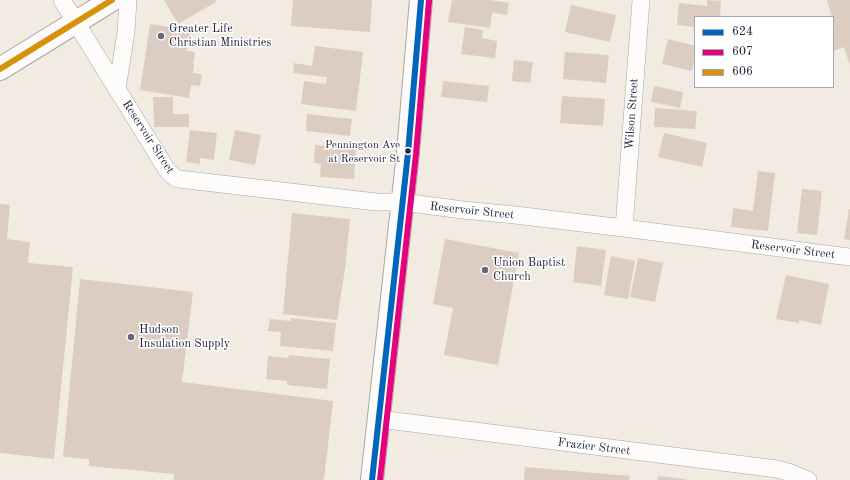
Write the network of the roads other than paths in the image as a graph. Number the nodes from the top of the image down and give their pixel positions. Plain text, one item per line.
1 (62, 0) edge
2 (112, 0) edge
3 (128, 0) edge
4 (421, 0) edge
5 (641, 0) edge
6 (76, 23) junction
7 (0, 69) edge
8 (117, 89) junction
9 (402, 202) junction
10 (624, 228) junction
11 (850, 257) edge
12 (378, 419) junction
13 (372, 480) edge
14 (808, 480) edge

1 - 6 street, Reservoir Street
2 - 6 main road
3 - 8 street
4 - 9 main road
5 - 10 street, Wilson Street
6 - 7 main road
6 - 8 street, Reservoir Street
8 - 9 street, Reservoir Street
9 - 10 street, Reservoir Street
9 - 12 main road
10 - 11 street, Reservoir Street
12 - 13 main road
12 - 14 street, Frazier Street

